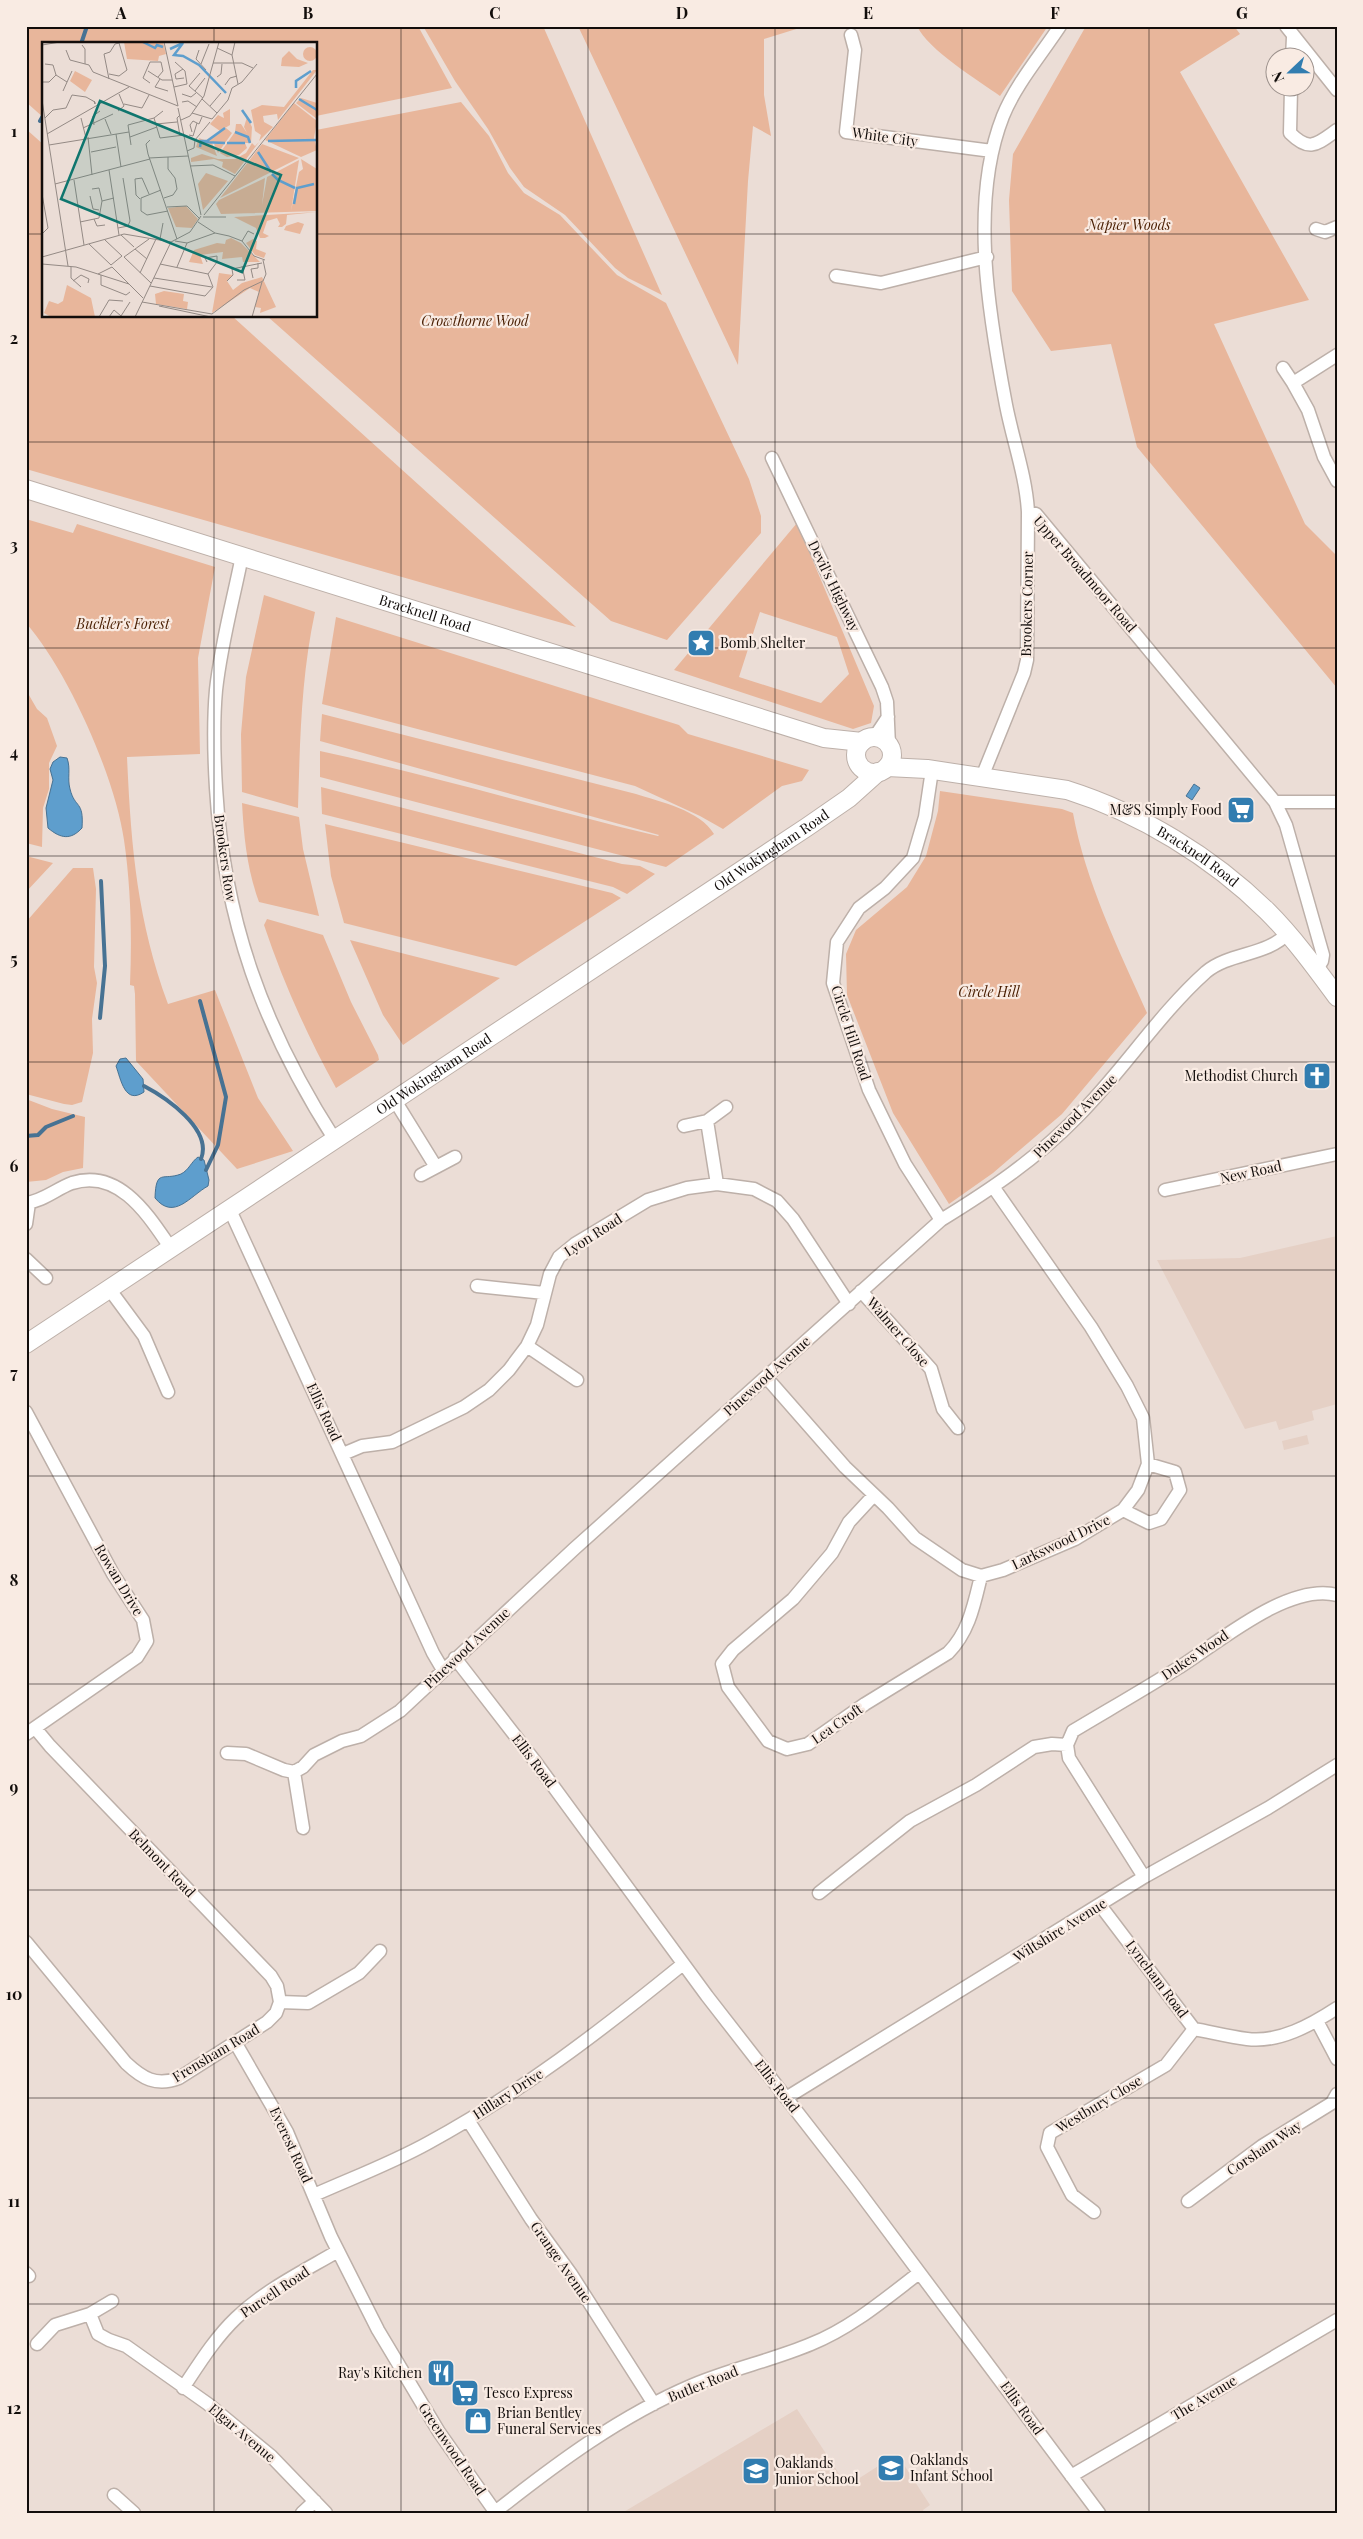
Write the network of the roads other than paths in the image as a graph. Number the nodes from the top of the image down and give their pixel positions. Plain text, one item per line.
1 (1060, 26) edge
2 (1291, 30) edge
3 (851, 35) dead end
4 (1292, 48) edge
5 (1337, 90) edge
6 (1291, 98) edge
7 (1337, 130) edge
8 (992, 151) junction
9 (1337, 227) edge
10 (1316, 229) dead end
11 (987, 257) junction
12 (836, 276) dead end
13 (1337, 355) edge
14 (1283, 368) dead end
15 (1293, 383) junction
16 (772, 458) dead end
17 (1337, 481) edge
18 (26, 490) edge
19 (1028, 512) junction
20 (242, 556) junction
21 (875, 755) junction
22 (930, 769) junction
23 (982, 777) junction
24 (1276, 802) junction
25 (1337, 802) edge
26 (1288, 933) junction
27 (1317, 969) junction
28 (1337, 997) edge
29 (394, 1099) junction
30 (726, 1107) dead end
31 (707, 1121) junction
32 (684, 1126) dead end
33 (335, 1140) junction
34 (1337, 1154) edge
35 (455, 1157) dead end
36 (436, 1167) junction
37 (421, 1175) dead end
38 (718, 1184) junction
39 (994, 1188) junction
40 (1165, 1190) dead end
41 (28, 1203) edge
42 (230, 1210) junction
43 (941, 1220) junction
44 (26, 1224) edge
45 (170, 1248) junction
46 (26, 1259) edge
47 (46, 1278) dead end
48 (477, 1286) dead end
49 (110, 1290) junction
50 (861, 1290) junction
51 (544, 1293) junction
52 (849, 1304) junction
53 (26, 1344) edge
54 (527, 1346) junction
55 (766, 1376) junction
56 (577, 1380) dead end
57 (168, 1392) dead end
58 (26, 1412) edge
59 (958, 1428) dead end
60 (343, 1454) junction
61 (1148, 1464) junction
62 (874, 1495) junction
63 (1122, 1510) junction
64 (981, 1576) junction
65 (1337, 1595) edge
66 (455, 1658) junction
67 (443, 1670) junction
68 (31, 1731) edge
69 (1067, 1745) junction
70 (227, 1753) dead end
71 (1337, 1765) edge
72 (294, 1772) junction
73 (303, 1828) dead end
74 (1144, 1877) junction
75 (819, 1893) dead end
76 (1100, 1905) junction
77 (26, 1942) edge
78 (380, 1951) dead end
79 (683, 1964) junction
80 (280, 2002) junction
81 (1337, 2008) edge
82 (1317, 2021) junction
83 (1194, 2028) junction
84 (235, 2042) junction
85 (1337, 2059) edge
86 (1337, 2094) edge
87 (786, 2098) junction
88 (468, 2120) junction
89 (314, 2194) junction
90 (1188, 2201) dead end
91 (1094, 2212) dead end
92 (338, 2251) junction
93 (919, 2273) junction
94 (112, 2301) dead end
95 (90, 2314) junction
96 (1337, 2320) edge
97 (37, 2344) dead end
98 (183, 2388) junction
99 (654, 2404) junction
100 (1071, 2476) junction
101 (114, 2495) dead end
102 (315, 2501) junction
103 (495, 2512) edge
104 (134, 2513) edge
105 (302, 2513) edge
106 (326, 2513) edge
107 (1099, 2513) edge

1 - 8 street, Upper Broadmoor Road
2 - 4 street
2 - 5 street
3 - 8 street, White City
6 - 7 street
8 - 11 street, Upper Broadmoor Road
9 - 10 street
11 - 12 street
11 - 19 street, Upper Broadmoor Road
13 - 15 street
14 - 15 street
15 - 17 street
16 - 21 street, Devil's Highway
18 - 20 main road, Bracknell Road
19 - 23 street, Brookers Corner
19 - 24 street, Upper Broadmoor Road
20 - 21 main road, Bracknell Road
20 - 33 street, Brookers Row
21 - 22 main road, Bracknell Road
21 - 29 main road, Old Wokingham Road
22 - 23 main road, Bracknell Road
22 - 43 street, Circle Hill Road
23 - 26 main road, Bracknell Road
24 - 25 street
24 - 27 street, Upper Broadmoor Road
26 - 27 main road, Bracknell Road
26 - 39 street, Pinewood Avenue
27 - 28 main road, Bracknell Road
29 - 33 main road, Old Wokingham Road
29 - 36 street
30 - 31 street
31 - 32 street
31 - 38 street
33 - 42 main road, Old Wokingham Road
34 - 40 street, New Road
35 - 36 street
36 - 37 street
38 - 51 street, Lyon Road
38 - 52 street, Lyon Road
39 - 43 street, Pinewood Avenue
39 - 61 street, Larkswood Drive
41 - 44 street
41 - 45 street
42 - 45 main road, Old Wokingham Road
42 - 60 street, Ellis Road
43 - 50 street, Pinewood Avenue
45 - 49 main road, Old Wokingham Road
46 - 47 street
48 - 51 street
49 - 53 main road, Old Wokingham Road
49 - 57 street
50 - 52 street, Pinewood Avenue
50 - 59 street, Walmer Close
51 - 54 street, Lyon Road
52 - 55 street, Pinewood Avenue
54 - 56 street
54 - 60 street, Lyon Road
55 - 62 street
55 - 66 street, Pinewood Avenue
58 - 68 street, Rowan Drive
60 - 67 street, Ellis Road
61 - 63 street, Larkswood Drive
61 - 63 street
62 - 64 street
62 - 64 street, Lea Croft
63 - 64 street, Larkswood Drive
65 - 69 street, Dukes Wood
66 - 67 street, Pinewood Avenue
66 - 79 street, Ellis Road
67 - 72 street, Pinewood Avenue
68 - 80 street, Belmont Road
69 - 74 street
69 - 75 street
70 - 72 street
71 - 74 street, Wiltshire Avenue
72 - 73 street
74 - 76 street, Wiltshire Avenue
76 - 83 street, Lyneham Road
76 - 87 street, Wiltshire Avenue
77 - 84 street, Frensham Road
78 - 80 street
79 - 87 street, Ellis Road
79 - 88 street, Hillary Drive
80 - 84 street, Frensham Road
81 - 82 street, Lyneham Road
82 - 83 street, Lyneham Road
82 - 85 street
83 - 91 street, Westbury Close
84 - 89 street, Everest Road
86 - 90 street, Corsham Way
87 - 93 street, Ellis Road
88 - 89 street, Hillary Drive
88 - 99 street, Grange Avenue
89 - 92 street, Everest Road
92 - 98 street, Purcell Road
92 - 103 street, Greenwood Road
93 - 99 street, Butler Road
93 - 100 street, Ellis Road
94 - 95 street
95 - 97 street
95 - 98 street, Elgar Avenue
96 - 100 street, The Avenue
98 - 102 street, Elgar Avenue
99 - 103 street, Butler Road
100 - 107 street, Ellis Road
101 - 104 street
102 - 105 street
102 - 106 street, Elgar Avenue

